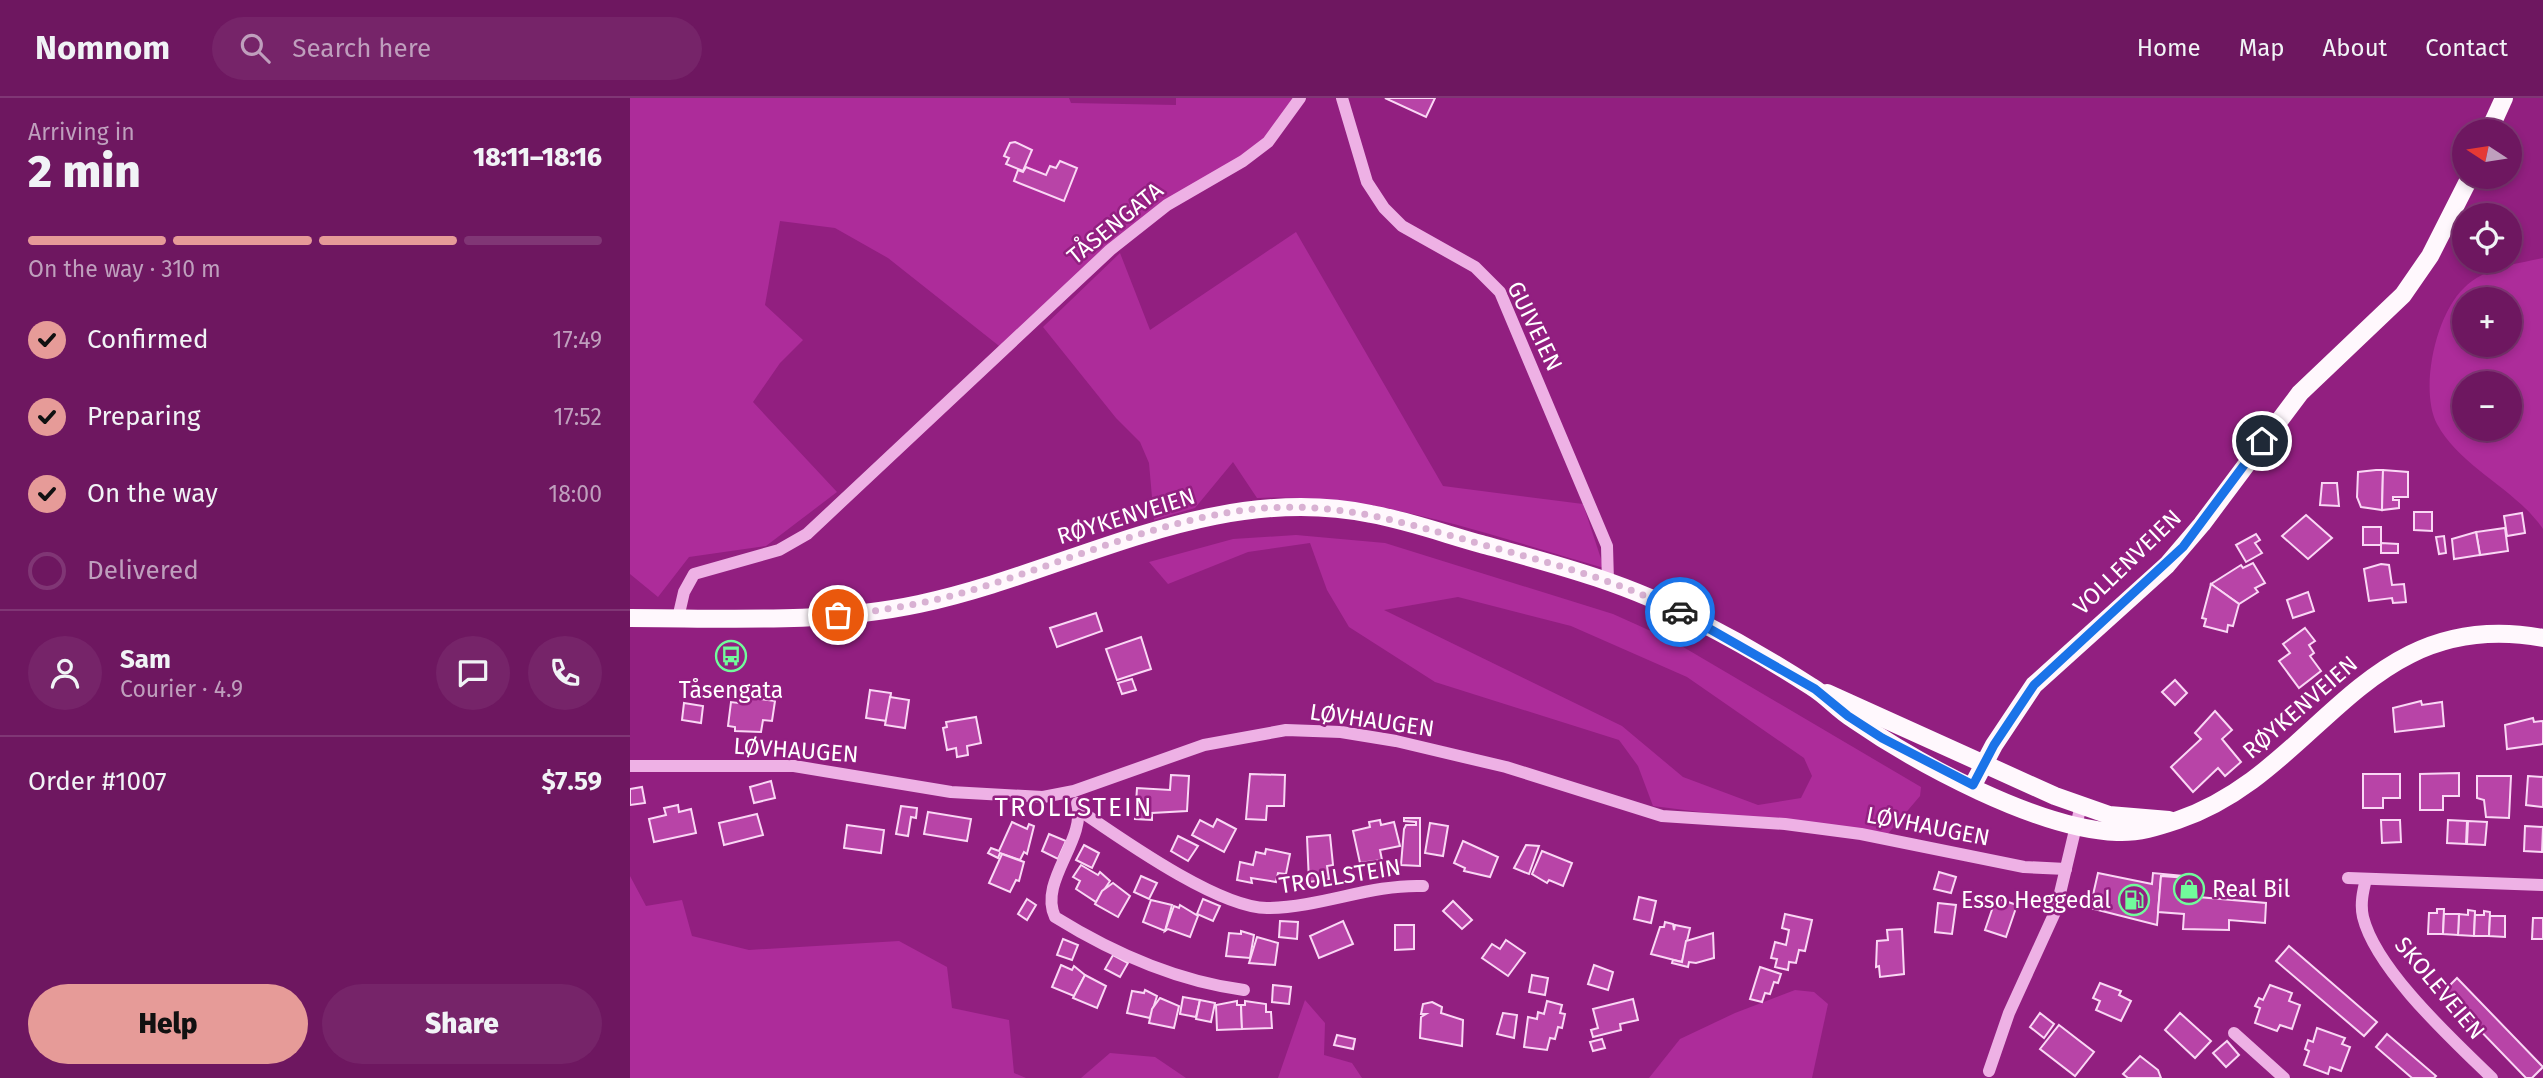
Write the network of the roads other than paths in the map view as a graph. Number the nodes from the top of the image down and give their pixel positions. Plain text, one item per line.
1 (1300, 98) edge
2 (1342, 98) edge
3 (2504, 98) edge
4 (2494, 119) edge
5 (2464, 189) edge
6 (1608, 582) junction
7 (630, 618) edge
8 (678, 618) junction
9 (2543, 638) edge
10 (1815, 689) junction
11 (1983, 765) junction
12 (630, 766) edge
13 (1973, 785) junction
14 (1074, 791) junction
15 (2081, 805) junction
16 (1079, 810) junction
17 (2176, 821) junction
18 (2077, 825) junction
19 (2066, 869) junction
20 (2348, 877) dead end
21 (2365, 879) junction
22 (1423, 886) dead end
23 (2543, 886) edge
24 (1244, 990) dead end
25 (2234, 1033) dead end
26 (1989, 1071) dead end
27 (2284, 1078) edge
28 (2492, 1078) edge

1 - 8 street, TÅSENGATA
2 - 6 street, GUIVEIEN
3 - 4 main road
5 - 11 main road, VOLLENVEIEN
6 - 8 main road, RØYKENVEIEN
6 - 10 main road, RØYKENVEIEN
7 - 8 main road, RØYKENVEIEN
9 - 17 main road, RØYKENVEIEN
10 - 11 main road, RØYKENVEIEN
10 - 13 main road, RØYKENVEIEN
11 - 13 main road, VOLLENVEIEN
11 - 15 main road, RØYKENVEIEN
12 - 14 street, LØVHAUGEN
13 - 18 main road, RØYKENVEIEN
14 - 16 street
14 - 19 street, LØVHAUGEN
15 - 17 main road, RØYKENVEIEN
15 - 18 street
16 - 22 street, TROLLSTEIN
16 - 24 street
17 - 18 main road, RØYKENVEIEN
18 - 19 street
19 - 26 street
20 - 21 street
21 - 23 street
21 - 28 street, SKOLEVEIEN
25 - 27 street

